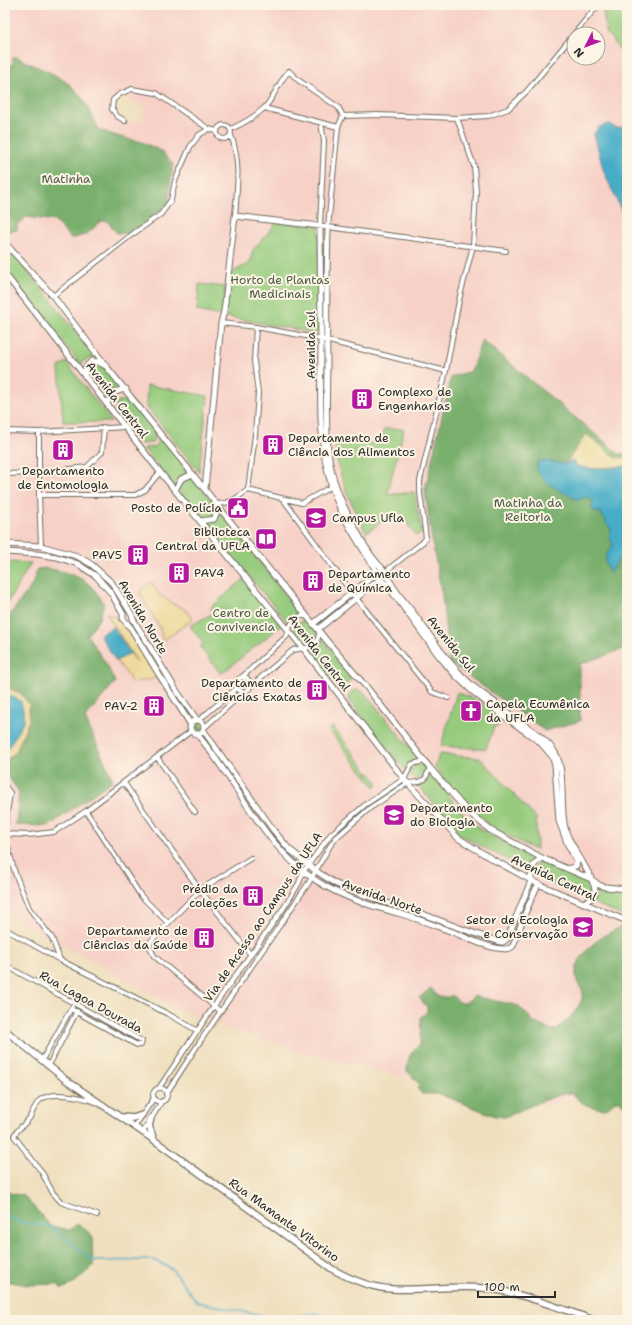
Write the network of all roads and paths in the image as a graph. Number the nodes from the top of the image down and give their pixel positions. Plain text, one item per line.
1 (598, 5) edge
2 (581, 26) edge
3 (566, 44) edge
4 (264, 108) junction
5 (343, 116) junction
6 (457, 118) junction
7 (125, 121) dead end
8 (321, 123) junction
9 (338, 127) junction
10 (209, 129) junction
11 (231, 129) junction
12 (217, 131) junction
13 (231, 135) junction
14 (235, 216) junction
15 (320, 225) junction
16 (328, 226) junction
17 (5, 242) edge
18 (473, 246) junction
19 (506, 250) dead end
20 (5, 274) edge
21 (53, 296) junction
22 (221, 323) junction
23 (256, 327) junction
24 (324, 340) junction
25 (106, 366) junction
26 (446, 371) junction
27 (85, 376) junction
28 (126, 389) junction
29 (107, 403) junction
30 (104, 427) junction
31 (125, 427) junction
32 (5, 431) edge
33 (39, 432) junction
34 (160, 472) junction
35 (39, 473) junction
36 (5, 474) edge
37 (193, 474) junction
38 (334, 485) junction
39 (205, 489) junction
40 (175, 490) junction
41 (248, 490) junction
42 (39, 494) junction
43 (283, 499) junction
44 (217, 505) junction
45 (200, 521) junction
46 (5, 544) edge
47 (41, 546) junction
48 (5, 552) edge
49 (37, 554) junction
50 (45, 555) junction
51 (385, 572) junction
52 (377, 573) junction
53 (380, 579) junction
54 (352, 593) junction
55 (356, 598) junction
56 (130, 612) junction
57 (123, 614) junction
58 (307, 616) junction
59 (133, 619) junction
60 (127, 623) junction
61 (313, 624) junction
62 (290, 630) junction
63 (319, 630) junction
64 (303, 648) junction
65 (242, 677) junction
66 (251, 686) junction
67 (237, 688) junction
68 (244, 692) junction
69 (448, 698) dead end
70 (198, 720) junction
71 (191, 725) junction
72 (204, 729) junction
73 (192, 731) junction
74 (197, 734) junction
75 (157, 757) junction
76 (425, 761) junction
77 (430, 768) junction
78 (406, 781) junction
79 (124, 783) junction
80 (5, 786) edge
81 (86, 811) junction
82 (195, 812) dead end
83 (5, 826) edge
84 (5, 836) edge
85 (251, 858) dead end
86 (542, 858) junction
87 (309, 865) junction
88 (566, 869) junction
89 (316, 871) junction
90 (303, 872) junction
91 (312, 878) junction
92 (591, 880) junction
93 (531, 881) junction
94 (538, 884) junction
95 (627, 889) edge
96 (200, 890) junction
97 (583, 903) junction
98 (627, 921) edge
99 (168, 923) junction
100 (5, 929) edge
101 (251, 955) junction
102 (60, 960) junction
103 (5, 965) edge
104 (74, 1003) junction
105 (80, 1006) junction
106 (214, 1006) junction
107 (71, 1009) junction
108 (76, 1012) junction
109 (220, 1012) junction
110 (5, 1030) edge
111 (198, 1031) junction
112 (51, 1044) junction
113 (58, 1049) junction
114 (42, 1060) junction
115 (49, 1066) junction
116 (159, 1088) junction
117 (166, 1094) junction
118 (154, 1098) junction
119 (162, 1101) junction
120 (99, 1103) junction
121 (142, 1115) junction
122 (121, 1116) junction
123 (151, 1118) junction
124 (135, 1126) junction
125 (143, 1132) junction
126 (154, 1140) junction
127 (97, 1215) dead end
128 (594, 1320) edge

1 - 2 street
3 - 6 street
4 - 5 street
4 - 8 street
4 - 11 street
5 - 6 street
5 - 9 street
6 - 18 street
7 - 10 street
8 - 9 street
8 - 15 street
9 - 16 street
10 - 12 street
10 - 21 street
11 - 12 street
11 - 13 street
12 - 13 street
13 - 14 street
14 - 15 street
14 - 22 street
15 - 16 street
15 - 24 street, Avenida Sul
16 - 18 street
16 - 24 street, Avenida Sul
17 - 21 street, Avenida Central
18 - 19 street
18 - 26 street
20 - 27 street, Avenida Central
21 - 25 street, Avenida Central
22 - 23 street
22 - 39 street
23 - 24 street
23 - 41 street
24 - 26 street
24 - 38 street, Avenida Sul
25 - 27 street
25 - 28 street, Avenida Central
26 - 51 street
27 - 29 street, Avenida Central
28 - 29 street
28 - 37 street, Avenida Central
29 - 31 street, Avenida Central
30 - 31 street
30 - 33 street
30 - 35 street
31 - 34 street, Avenida Central
32 - 33 street
33 - 35 street
34 - 40 street, Avenida Central
34 - 42 street
35 - 36 street
35 - 42 street
37 - 39 street, Avenida Central
37 - 40 street
38 - 43 street
38 - 51 street, Avenida Sul
38 - 52 street, Avenida Sul
39 - 44 street, Avenida Central
40 - 45 street, Avenida Central
41 - 43 street
41 - 44 street
42 - 47 street
43 - 54 street
44 - 45 street
44 - 58 street, Avenida Central
45 - 62 street, Avenida Central
46 - 47 street, Avenida Norte
47 - 49 street
47 - 50 street
47 - 56 street, Avenida Norte
48 - 49 street, Avenida Norte
49 - 50 street, Avenida Norte
50 - 57 street, Avenida Norte
51 - 52 street
51 - 53 street
51 - 92 street, Avenida Sul
52 - 53 street
52 - 54 street
53 - 55 street
53 - 88 street, Avenida Sul
54 - 55 street
54 - 61 street
55 - 63 street
55 - 69 street
56 - 57 street
56 - 59 street, Avenida Norte
57 - 60 street, Avenida Norte
58 - 61 street, Avenida Central
58 - 62 street
59 - 60 street
59 - 70 street, Avenida Norte
60 - 71 street, Avenida Norte
61 - 63 street, Avenida Central
62 - 64 street, Avenida Central
62 - 65 street
63 - 64 street
63 - 76 street, Avenida Central
64 - 66 street
64 - 78 street, Avenida Central
65 - 66 street
65 - 67 street
66 - 68 street
67 - 68 street
67 - 70 street
68 - 72 street
70 - 71 street
70 - 72 street
71 - 73 street
72 - 74 street
72 - 87 street, Avenida Norte
73 - 74 street
73 - 75 street
74 - 90 street, Avenida Norte
75 - 79 street
75 - 82 street
76 - 77 street, Avenida Central
76 - 78 street
77 - 78 street
77 - 86 street, Avenida Central
78 - 87 street, Via de Acesso ao Campus da UFLA
78 - 89 street, Via de Acesso ao Campus da UFLA
78 - 93 street, Avenida Central
79 - 81 street
79 - 96 street
80 - 83 street
81 - 84 street
81 - 99 street
84 - 102 street
85 - 96 street
86 - 88 street, Avenida Central
86 - 93 street, Avenida Norte
87 - 89 street, Avenida Norte
87 - 90 street, Via de Acesso ao Campus da UFLA
88 - 92 street, Avenida Central
89 - 91 street, Via de Acesso ao Campus da UFLA
89 - 93 street, Avenida Norte
90 - 91 street, Avenida Norte
90 - 101 street, Via de Acesso ao Campus da UFLA
91 - 94 street, Avenida Norte
91 - 109 street, Via de Acesso ao Campus da UFLA
92 - 95 street, Avenida Central
92 - 97 street
93 - 94 street, Avenida Central
94 - 97 street, Avenida Central
96 - 99 street
96 - 101 street
97 - 98 street, Avenida Central
99 - 106 street
100 - 102 street
101 - 106 street, Via de Acesso ao Campus da UFLA
102 - 111 street
103 - 104 street, Rua Lagoa Dourada
104 - 105 street, Rua Lagoa Dourada
104 - 107 street
105 - 108 street
105 - 108 street, Rua Lagoa Dourada
106 - 109 street
106 - 111 street, Via de Acesso ao Campus da UFLA
107 - 108 street
107 - 112 street
108 - 113 street
109 - 117 street, Via de Acesso ao Campus da UFLA
110 - 114 main road, Rua Mamante Vitorino
111 - 116 street, Via de Acesso ao Campus da UFLA
112 - 113 street
112 - 114 street
113 - 115 street
114 - 115 main road, Rua Mamante Vitorino
115 - 120 main road, Rua Mamante Vitorino
116 - 117 street
116 - 118 street
117 - 119 street
118 - 119 street
118 - 121 street
119 - 123 street
120 - 122 main road, Rua Mamante Vitorino
120 - 127 street
121 - 122 main road
121 - 124 street
122 - 124 main road, Rua Mamante Vitorino
123 - 125 street
123 - 126 main road
124 - 125 main road, Rua Mamante Vitorino
125 - 126 main road, Rua Mamante Vitorino
126 - 128 main road, Rua Mamante Vitorino

